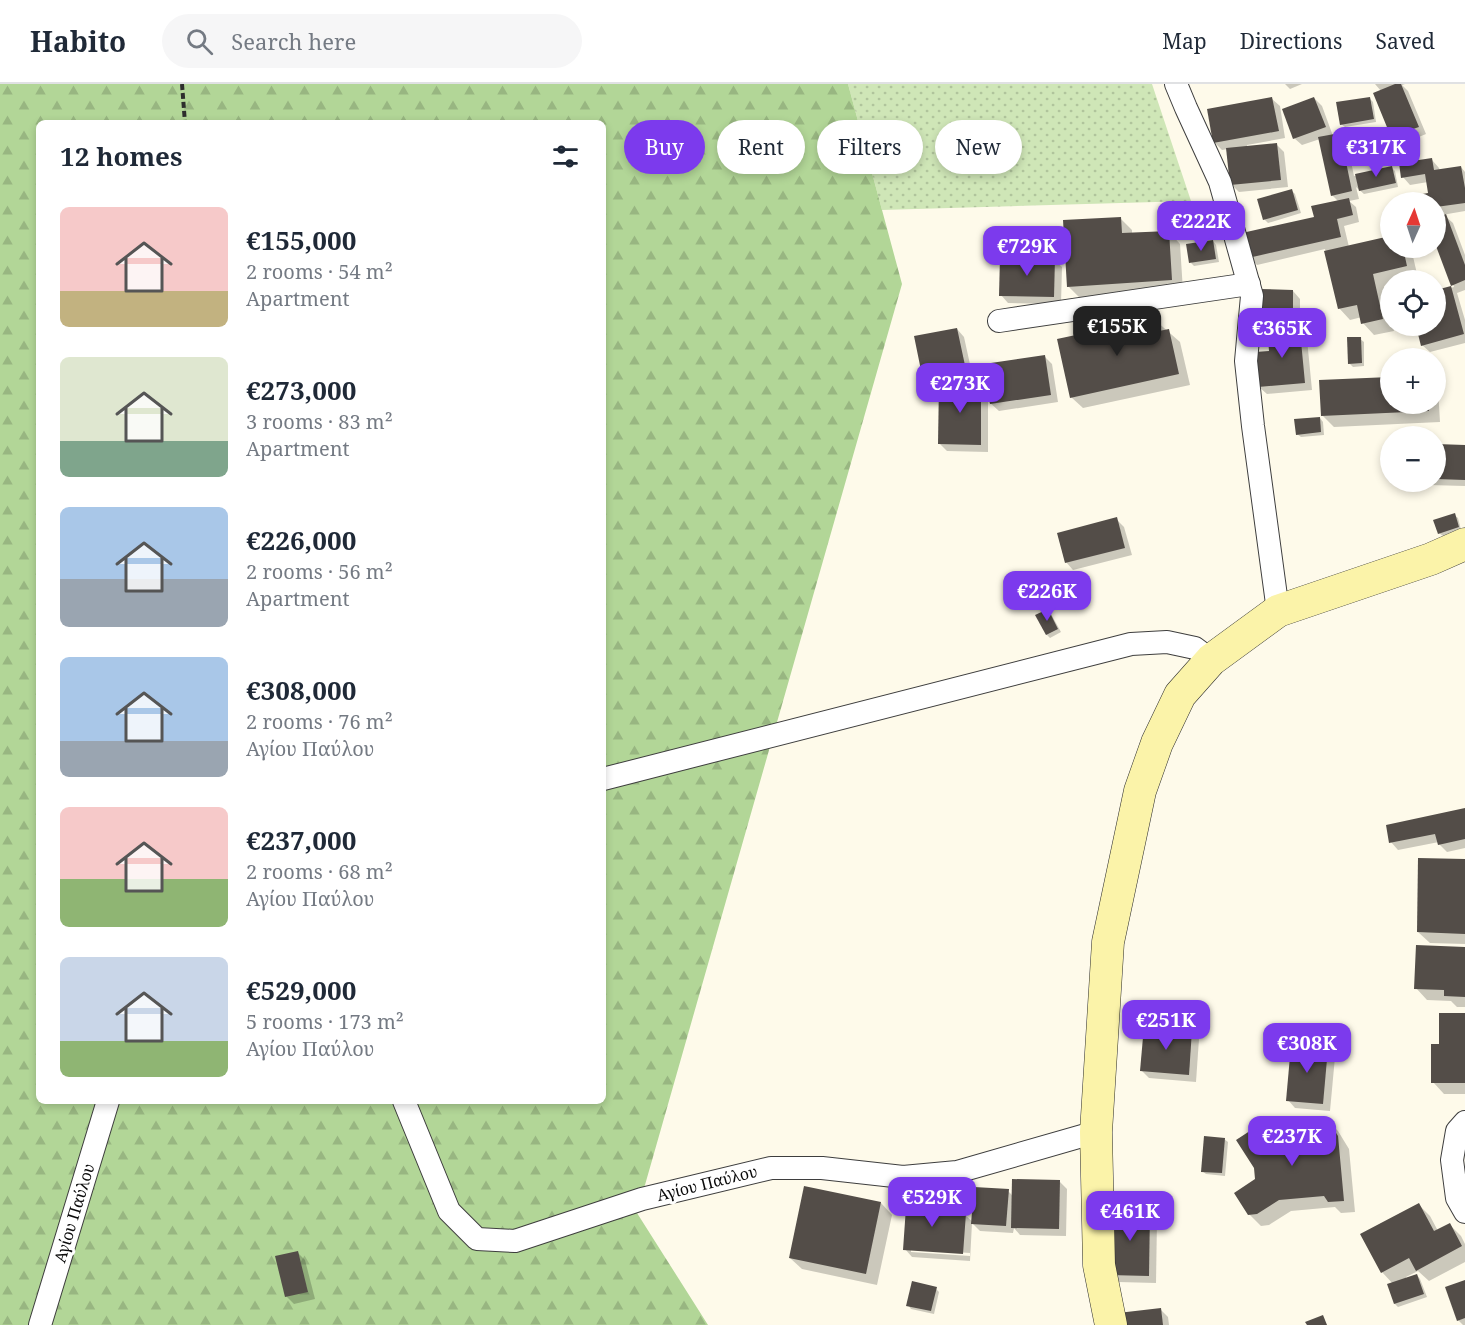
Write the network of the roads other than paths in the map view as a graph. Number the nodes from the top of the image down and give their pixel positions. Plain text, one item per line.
1 (1176, 84) edge
2 (1249, 284) junction
3 (999, 321) dead end
4 (1465, 544) edge
5 (1278, 611) junction
6 (1211, 660) junction
7 (606, 778) edge
8 (107, 1104) edge
9 (405, 1104) edge
10 (1465, 1122) edge
11 (1096, 1132) junction
12 (1465, 1212) edge
13 (40, 1325) edge
14 (1111, 1325) edge

1 - 2 street
2 - 3 street
2 - 5 street
4 - 5 street
5 - 6 street
6 - 7 street
6 - 11 street
8 - 13 street, Αγίου Παύλου
9 - 11 street, Αγίου Παύλου
10 - 12 street
11 - 14 street

